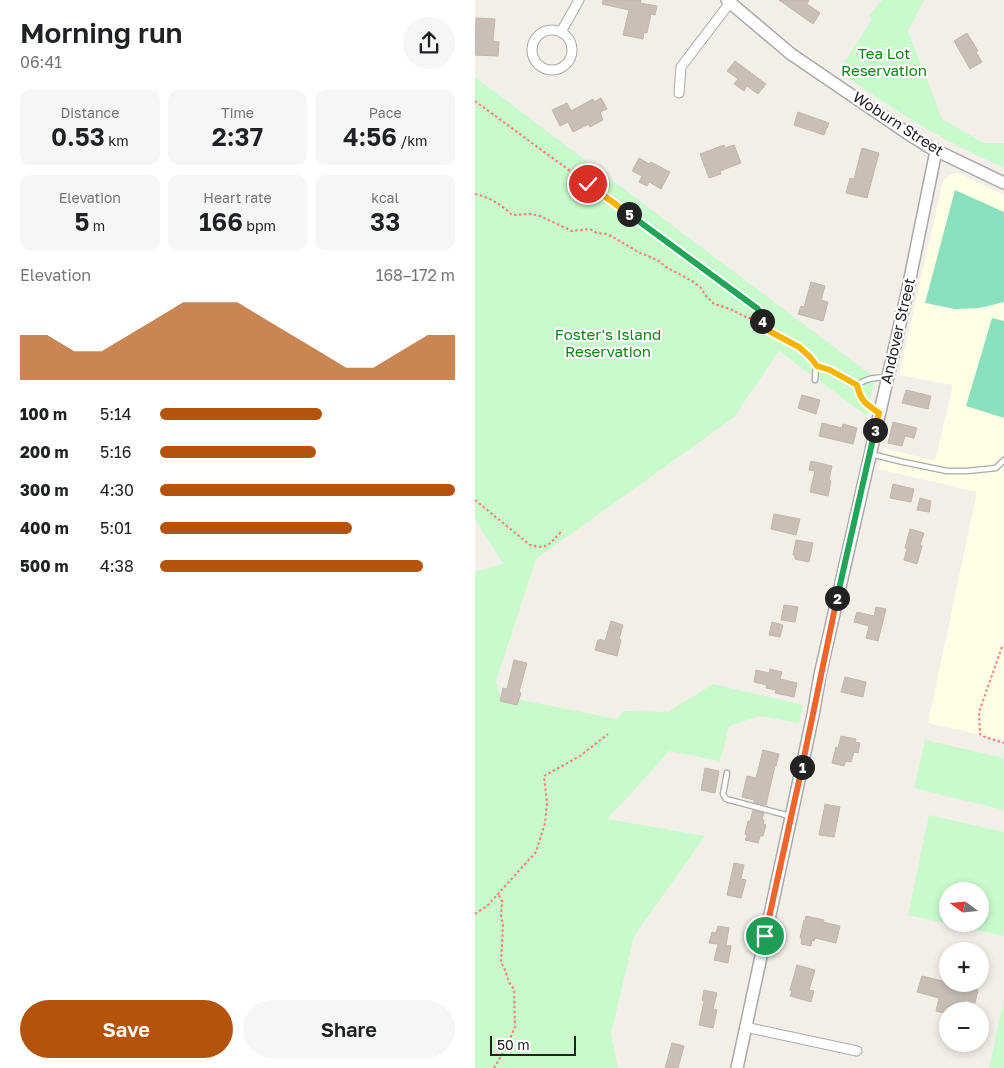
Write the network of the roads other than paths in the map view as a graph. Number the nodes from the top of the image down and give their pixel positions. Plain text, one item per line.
1 (579, 0) edge
2 (729, 1) edge
3 (561, 32) junction
4 (679, 94) dead end
5 (936, 151) junction
6 (1004, 183) edge
7 (887, 376) junction
8 (815, 380) dead end
9 (857, 385) junction
10 (879, 413) junction
11 (870, 454) junction
12 (1004, 460) edge
13 (727, 773) dead end
14 (791, 816) junction
15 (745, 1027) junction
16 (857, 1051) dead end
17 (737, 1068) edge

1 - 3 street
2 - 4 street
2 - 5 street, Woburn Street
3 - 3 street
5 - 6 street, Woburn Street
5 - 7 street, Andover Street
7 - 9 lane
7 - 10 street, Andover Street
8 - 9 lane
9 - 10 lane
10 - 11 street, Andover Street
11 - 12 lane
11 - 14 street, Andover Street
13 - 14 lane
14 - 15 street, Andover Street
15 - 16 street
15 - 17 street, Andover Street

